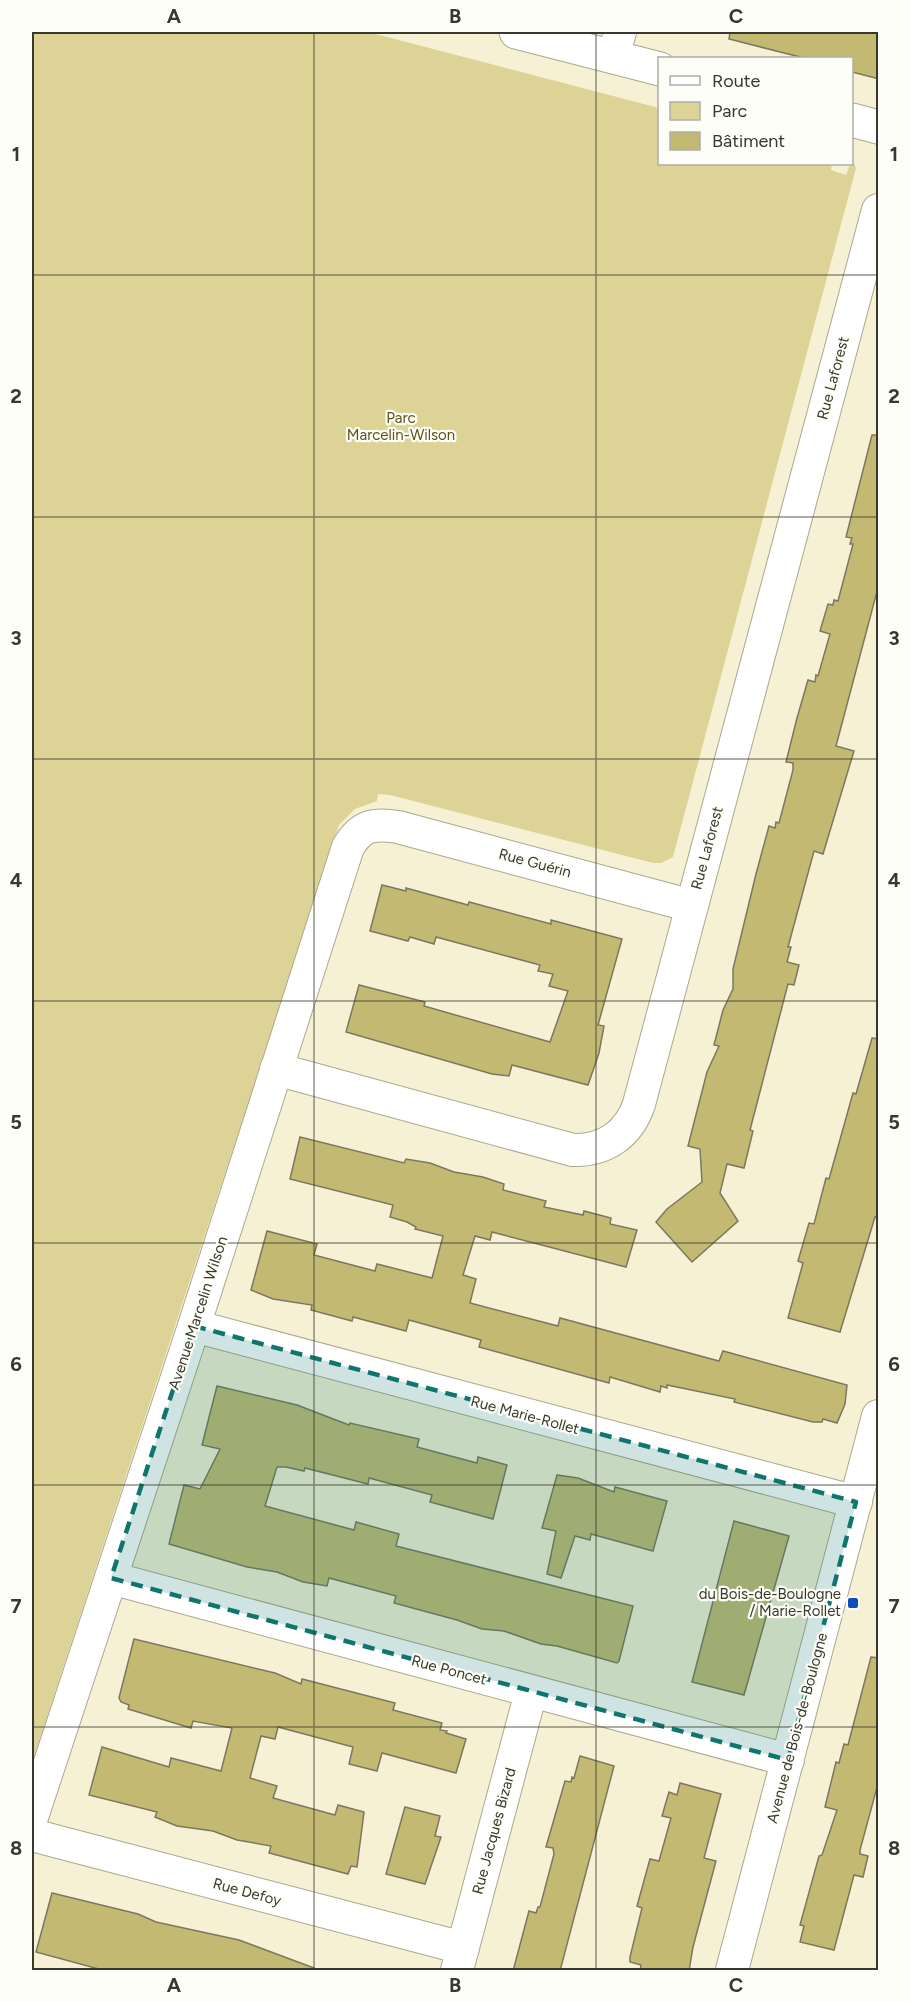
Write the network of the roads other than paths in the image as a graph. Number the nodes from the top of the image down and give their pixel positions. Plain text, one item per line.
1 (516, 32) edge
2 (616, 44) edge
3 (658, 68) edge
4 (853, 120) edge
5 (879, 127) edge
6 (879, 210) edge
7 (378, 824) joint
8 (692, 906) junction
9 (276, 1069) junction
10 (194, 1326) junction
11 (879, 1416) edge
12 (856, 1502) junction
13 (111, 1578) junction
14 (531, 1692) junction
15 (788, 1760) junction
16 (32, 1816) edge
17 (32, 1835) edge
18 (460, 1959) edge
19 (732, 1971) edge

1 - 2 street
2 - 3 street
4 - 5 street
6 - 8 street, Rue Laforest
7 - 8 street, Rue Guérin
7 - 9 street, Avenue Marcelin Wilson
8 - 9 street, Rue Laforest
9 - 10 street, Avenue Marcelin Wilson
10 - 12 street, Rue Marie-Rollet
10 - 13 street, Avenue Marcelin Wilson
11 - 12 street, Avenue de Bois-de-Boulogne
12 - 15 street, Avenue de Bois-de-Boulogne
13 - 14 street, Rue Poncet
13 - 16 street, Avenue Marcelin Wilson
14 - 15 street, Rue Poncet
14 - 18 street, Rue Jacques Bizard
15 - 19 street, Avenue de Bois-de-Boulogne
17 - 18 street, Rue Defoy

